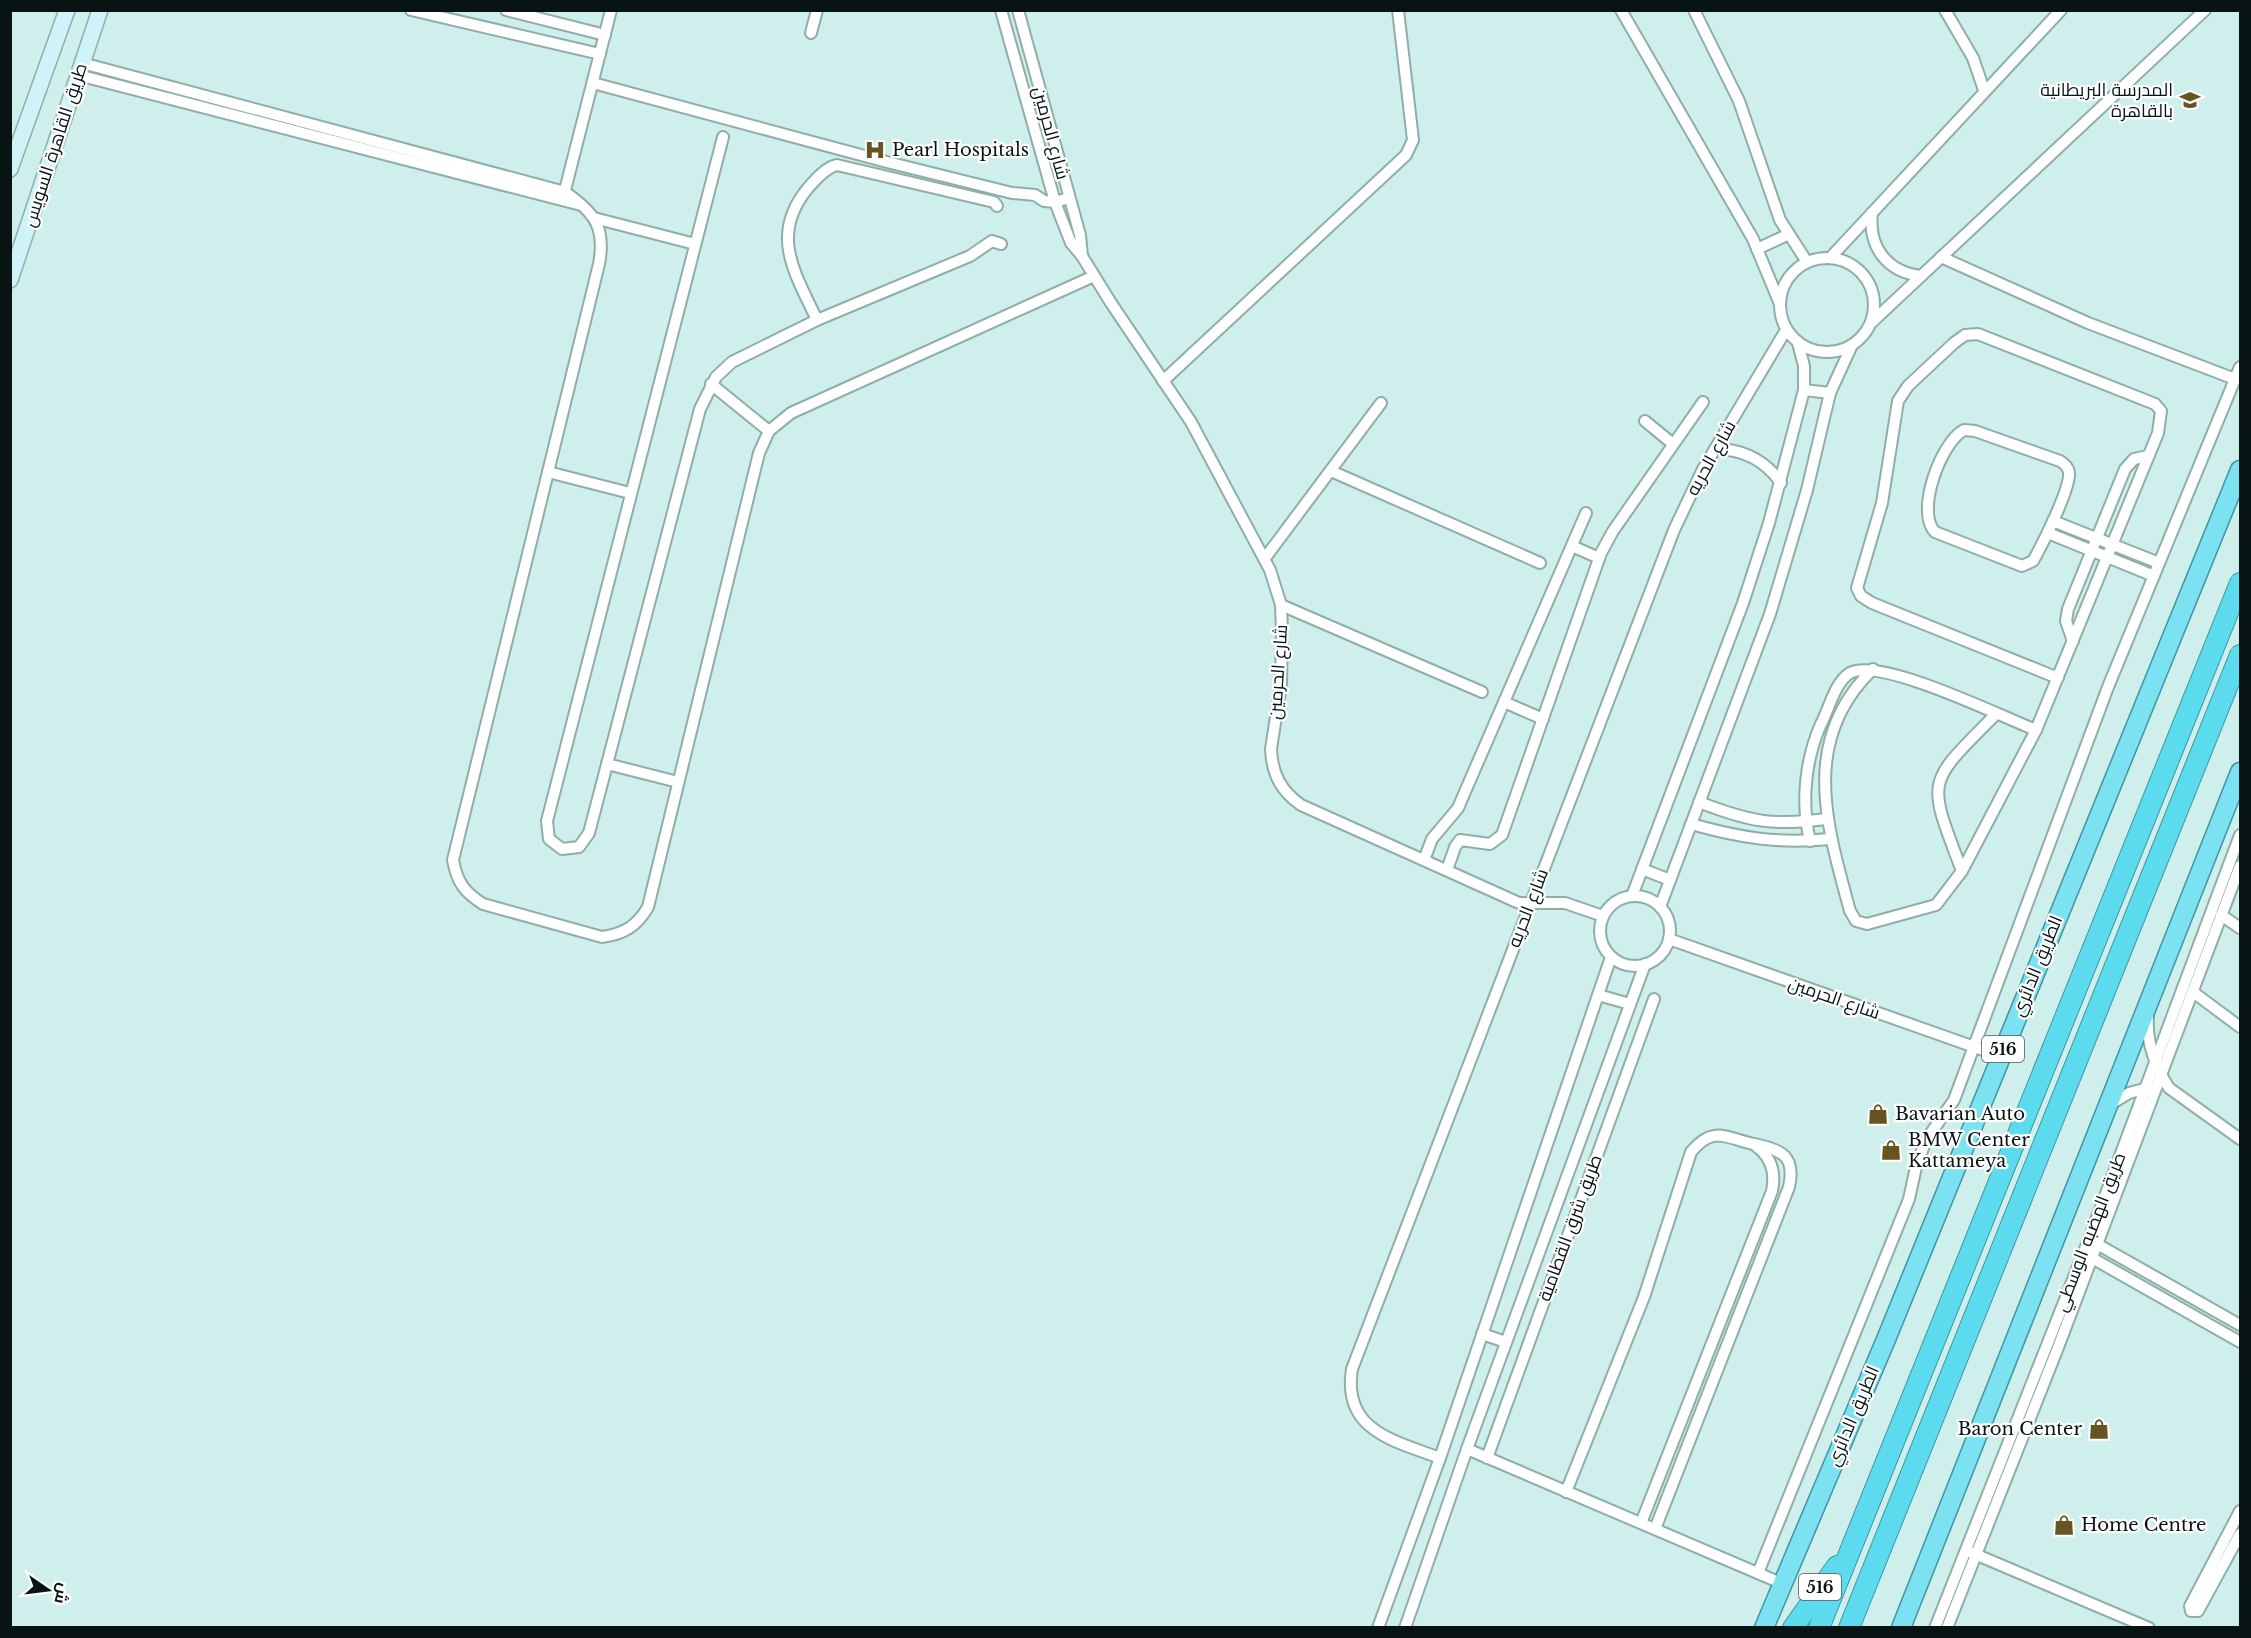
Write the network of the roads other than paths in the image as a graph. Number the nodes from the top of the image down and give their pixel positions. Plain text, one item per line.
1 (67, 10) edge
2 (100, 10) edge
3 (411, 10) edge
4 (506, 10) edge
5 (611, 10) edge
6 (817, 10) edge
7 (1001, 10) edge
8 (1018, 10) edge
9 (1398, 10) edge
10 (1621, 10) edge
11 (1694, 10) edge
12 (1945, 10) edge
13 (2061, 10) edge
14 (2205, 10) edge
15 (811, 33) dead end
16 (605, 35) junction
17 (600, 54) junction
18 (80, 69) junction
19 (593, 83) junction
20 (1984, 90) junction
21 (723, 137) dead end
22 (887, 162) junction
23 (906, 166) junction
24 (10, 169) edge
25 (883, 176) junction
26 (902, 181) junction
27 (1064, 182) junction
28 (1050, 185) junction
29 (1035, 195) junction
30 (564, 197) junction
31 (1068, 198) junction
32 (1054, 202) junction
33 (996, 206) dead end
34 (1872, 213) junction
35 (594, 218) junction
36 (1787, 235) junction
37 (695, 244) junction
38 (1001, 244) dead end
39 (1757, 249) junction
40 (1082, 256) junction
41 (1831, 257) junction
42 (1941, 257) junction
43 (1807, 262) junction
44 (1094, 276) junction
45 (1921, 276) junction
46 (10, 280) edge
47 (1780, 304) junction
48 (817, 320) junction
49 (1871, 322) junction
50 (1786, 330) junction
51 (1798, 343) junction
52 (1852, 345) junction
53 (2241, 367) edge
54 (2235, 379) junction
55 (1163, 381) junction
56 (711, 384) junction
57 (1804, 390) junction
58 (1830, 393) junction
59 (1703, 402) dead end
60 (1381, 403) dead end
61 (1645, 421) dead end
62 (769, 431) junction
63 (1672, 444) junction
64 (1715, 449) junction
65 (2148, 456) junction
66 (2241, 470) edge
67 (1330, 471) junction
68 (548, 472) junction
69 (1781, 483) junction
70 (630, 494) junction
71 (1586, 513) dead end
72 (2053, 521) junction
73 (2048, 533) junction
74 (2096, 538) junction
75 (2112, 544) junction
76 (1572, 546) junction
77 (2090, 551) junction
78 (2106, 557) junction
79 (1265, 558) junction
80 (1599, 558) junction
81 (1540, 563) dead end
82 (2159, 563) junction
83 (2154, 576) junction
84 (2241, 583) edge
85 (1281, 605) junction
86 (2073, 641) junction
87 (2241, 655) edge
88 (1873, 669) junction
89 (2058, 678) junction
90 (1482, 692) dead end
91 (1504, 702) junction
92 (1996, 714) junction
93 (1543, 719) junction
94 (1819, 730) junction
95 (2036, 730) junction
96 (1833, 735) junction
97 (607, 764) junction
98 (2241, 772) edge
99 (678, 782) junction
100 (1700, 802) junction
101 (1826, 819) junction
102 (1806, 822) junction
103 (1691, 824) junction
104 (2241, 835) edge
105 (1830, 839) junction
106 (1810, 841) junction
107 (1424, 860) junction
108 (2241, 866) edge
109 (1642, 869) junction
110 (1447, 870) junction
111 (1962, 871) junction
112 (1670, 880) junction
113 (1632, 896) junction
114 (1529, 904) junction
115 (1660, 907) junction
116 (2221, 915) junction
117 (1603, 916) junction
118 (2241, 928) edge
119 (1669, 939) junction
120 (1611, 957) junction
121 (1645, 964) junction
122 (2193, 992) junction
123 (1598, 995) junction
124 (2151, 997) junction
125 (1654, 999) dead end
126 (1630, 1005) junction
127 (2241, 1027) edge
128 (1972, 1046) junction
129 (2000, 1056) junction
130 (2154, 1061) junction
131 (2159, 1082) junction
132 (2144, 1088) junction
133 (2104, 1110) junction
134 (2241, 1139) edge
135 (1753, 1144) junction
136 (1767, 1205) junction
137 (1780, 1211) junction
138 (2097, 1244) junction
139 (2092, 1258) junction
140 (2188, 1295) junction
141 (2181, 1308) junction
142 (2241, 1325) edge
143 (1716, 1333) junction
144 (1482, 1334) junction
145 (1730, 1339) junction
146 (2241, 1341) edge
147 (1506, 1342) junction
148 (1673, 1443) junction
149 (1686, 1448) junction
150 (1467, 1449) junction
151 (1440, 1458) junction
152 (1487, 1458) junction
153 (1566, 1492) junction
154 (2241, 1511) edge
155 (1641, 1523) junction
156 (1655, 1529) junction
157 (2241, 1534) edge
158 (1851, 1550) junction
159 (1971, 1552) junction
160 (1758, 1573) junction
161 (1781, 1583) junction
162 (1378, 1628) edge
163 (1405, 1628) edge
164 (1764, 1628) edge
165 (1793, 1628) edge
166 (1819, 1628) edge
167 (1849, 1628) edge
168 (1901, 1628) edge
169 (1935, 1628) edge
170 (1947, 1628) edge
171 (2149, 1628) edge

1 - 24 main road, طريق القاهرة السويس
2 - 18 main road, طريق القاهرة السويس
3 - 17 street
4 - 16 street
5 - 16 street
6 - 15 street
7 - 28 street, شارع الحرمين
8 - 27 street, شارع الحرمين
9 - 55 street
10 - 39 street
11 - 36 street
12 - 20 street
13 - 20 street
14 - 42 street
16 - 17 street
17 - 19 street
18 - 30 street
18 - 46 main road, طريق القاهرة السويس
19 - 22 street
19 - 30 street
20 - 34 street
21 - 37 street
22 - 23 street
22 - 25 street
23 - 26 street
23 - 29 street
25 - 26 street
25 - 48 street
26 - 33 street
27 - 28 street
27 - 31 street, شارع الحرمين
28 - 29 street
28 - 32 street, شارع الحرمين
29 - 32 street
30 - 35 street
31 - 32 street
31 - 40 street, شارع الحرمين
32 - 40 street, شارع الحرمين
34 - 41 street
34 - 45 street
35 - 37 street
35 - 68 street
36 - 39 street
36 - 43 street
37 - 70 street
38 - 48 street
39 - 47 street
40 - 44 street, شارع الحرمين
41 - 43 street
41 - 49 street
42 - 45 street
42 - 54 street
43 - 47 street
44 - 55 street, شارع الحرمين
44 - 62 street
45 - 49 street
47 - 50 street
48 - 56 street
49 - 52 street
50 - 51 street
50 - 64 street, شارع الحريه
51 - 52 street
51 - 57 street
52 - 58 street
53 - 54 street
54 - 82 street
55 - 79 street, شارع الحرمين
56 - 62 street
56 - 97 street
57 - 58 street
57 - 69 street
58 - 100 street
59 - 63 street
60 - 67 street
61 - 63 street
62 - 99 street
63 - 80 street
64 - 69 street
64 - 114 street, شارع الحريه
65 - 74 street
65 - 75 street
65 - 89 street
66 - 129 highway, الطريق الدائري / 516
67 - 79 street
67 - 81 street
68 - 70 street
68 - 99 street
69 - 109 street
70 - 97 street
71 - 76 street
72 - 73 street
72 - 73 street
72 - 74 street
73 - 77 street
74 - 75 street
74 - 77 street
75 - 78 street
75 - 82 street
76 - 80 street
76 - 91 street
77 - 78 street
77 - 86 street
78 - 83 street
78 - 86 street
79 - 85 street, شارع الحرمين
80 - 93 street
82 - 83 street
83 - 128 street
84 - 158 highway, 516
85 - 90 street
85 - 107 street, شارع الحرمين
86 - 89 street
87 - 167 highway, 516
88 - 92 street
88 - 94 street
88 - 96 street
89 - 95 street
91 - 93 street
91 - 107 street
92 - 95 street
92 - 111 street
93 - 110 street
94 - 96 street
94 - 102 street
95 - 111 street
96 - 101 street
97 - 99 street
98 - 124 highway
100 - 102 street
100 - 103 street
101 - 102 street
101 - 105 street
102 - 106 street
103 - 106 street
103 - 112 street
104 - 130 street, طريق الهضبه الوسطي
105 - 106 street
105 - 111 street
107 - 110 street, شارع الحرمين
108 - 116 street, طريق الهضبه الوسطي
109 - 112 street
109 - 113 street
110 - 114 street, شارع الحرمين
112 - 115 street
113 - 115 street
113 - 117 street
114 - 117 street, شارع الحرمين
114 - 151 street, شارع الحريه
115 - 119 street
116 - 118 street
116 - 122 street, طريق الهضبه الوسطي
117 - 120 street
119 - 121 street
119 - 128 street, شارع الحرمين
120 - 121 street
120 - 123 street
121 - 126 street
122 - 127 street
122 - 131 street, طريق الهضبه الوسطي
123 - 126 street
123 - 144 street
124 - 130 street
124 - 133 highway
125 - 152 street, طريق شرق القطامية
126 - 147 street
128 - 129 street, شارع الحرمين
128 - 160 street
129 - 161 highway, الطريق الدائري / 516
130 - 131 street
130 - 132 street, طريق الهضبه الوسطي
131 - 132 street
131 - 134 street
131 - 138 street, طريق الهضبه الوسطي
132 - 133 street
132 - 159 street, طريق الهضبه الوسطي
133 - 168 highway
135 - 136 street
135 - 137 street
135 - 153 street
136 - 137 street
136 - 143 street
137 - 145 street
138 - 139 street, طريق الهضبه الوسطي
138 - 140 street
139 - 141 street
139 - 159 street, طريق الهضبه الوسطي
140 - 141 street
140 - 142 street
141 - 146 street
143 - 145 street
143 - 148 street
144 - 147 street
144 - 151 street
145 - 149 street
147 - 150 street
148 - 149 street
148 - 155 street
149 - 156 street
150 - 152 street
150 - 163 street
151 - 162 street
152 - 153 street
153 - 155 street
154 - 157 street
155 - 156 street
156 - 160 street
158 - 165 highway, 516
158 - 166 highway, 516
159 - 169 street, طريق الهضبه الوسطي
159 - 170 street, طريق الهضبه الوسطي
159 - 171 street
160 - 161 street
161 - 164 highway, الطريق الدائري / 516

